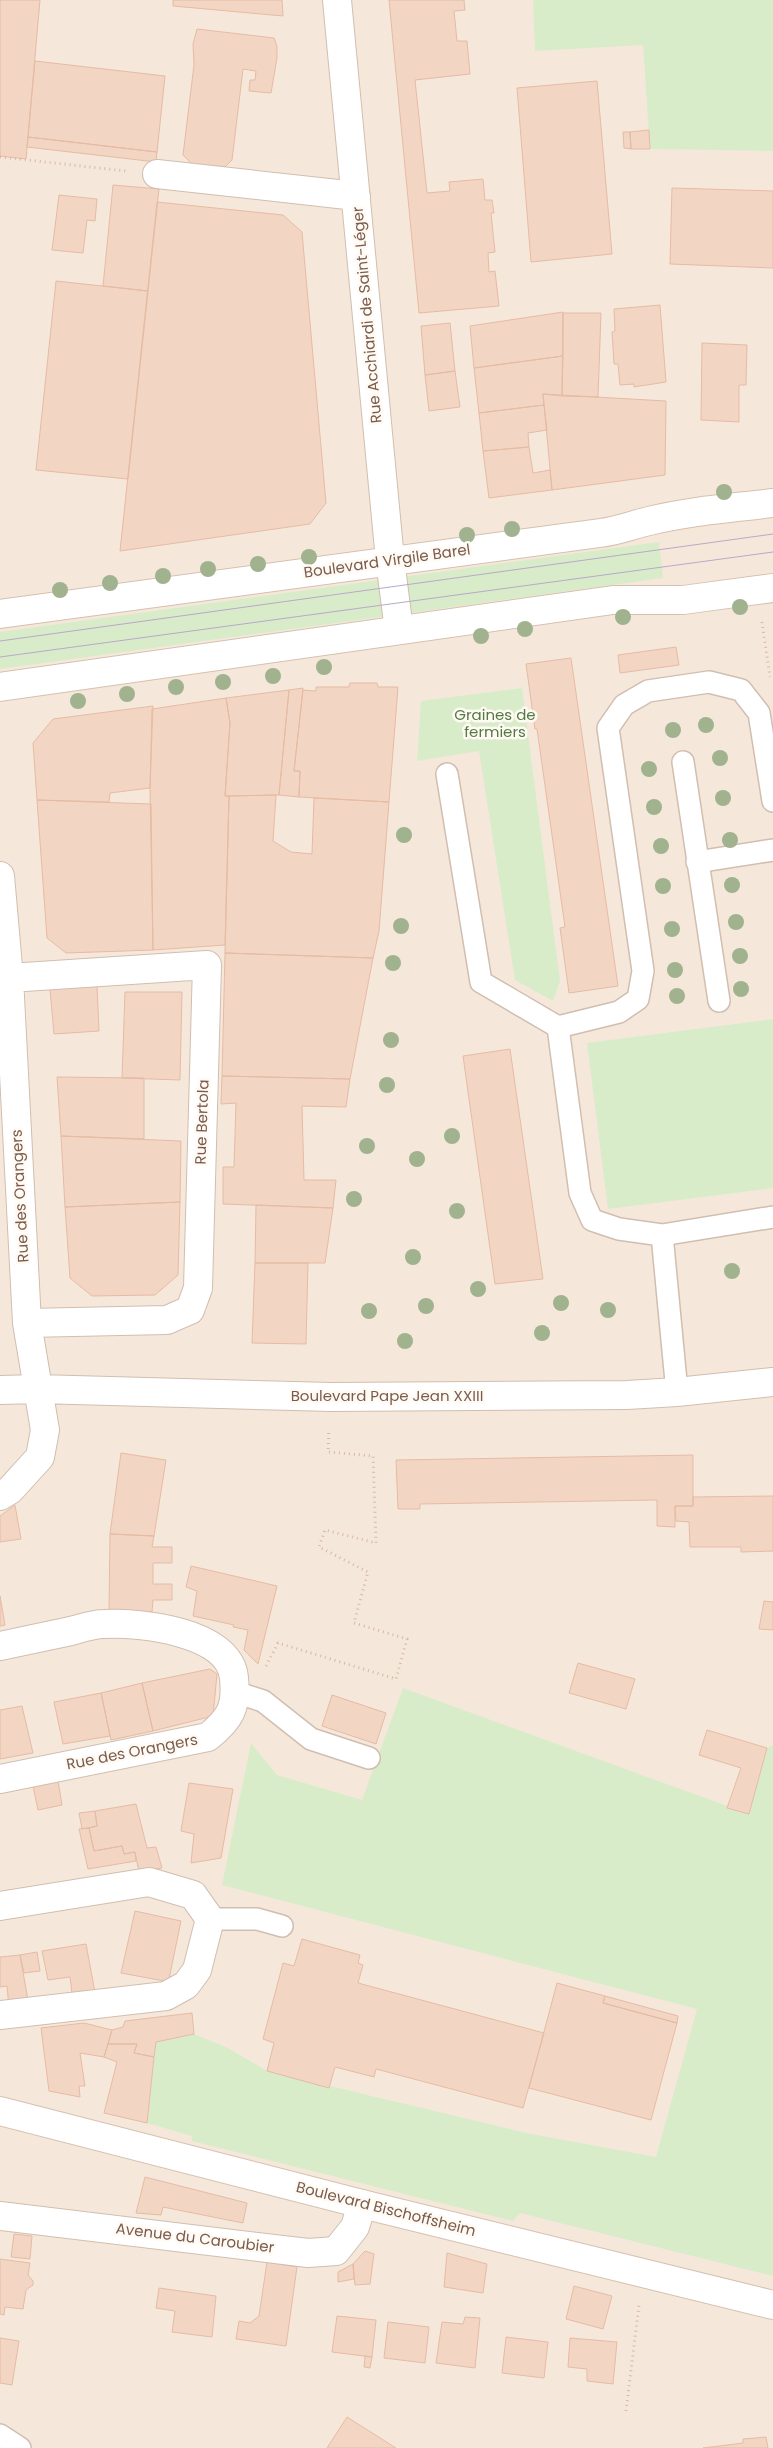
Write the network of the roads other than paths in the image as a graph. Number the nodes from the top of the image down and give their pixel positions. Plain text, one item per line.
1 (337, 0) edge
2 (157, 174) road end
3 (356, 196) junction
4 (773, 503) edge
5 (390, 560) junction
6 (773, 588) edge
7 (0, 614) edge
8 (399, 630) junction
9 (0, 687) edge
10 (683, 762) dead end
11 (447, 774) dead end
12 (773, 801) edge
13 (773, 850) edge
14 (697, 862) junction
15 (0, 876) edge
16 (9, 978) junction
17 (719, 1001) dead end
18 (558, 1027) junction
19 (773, 1217) edge
20 (662, 1235) junction
21 (27, 1323) junction
22 (773, 1382) edge
23 (37, 1389) junction
24 (0, 1390) edge
25 (677, 1392) junction
26 (0, 1496) edge
27 (0, 1646) edge
28 (235, 1692) junction
29 (369, 1758) dead end
30 (0, 1779) edge
31 (0, 1906) edge
32 (210, 1919) junction
33 (282, 1926) dead end
34 (0, 2015) edge
35 (0, 2111) edge
36 (362, 2204) junction
37 (0, 2216) edge
38 (773, 2304) edge
39 (0, 2435) edge
40 (20, 2448) edge

1 - 3 street, Rue Acchiardi de Saint-Léger
2 - 3 street
3 - 5 street, Rue Acchiardi de Saint-Léger
4 - 5 street, Boulevard Virgile Barel
5 - 7 street, Boulevard Virgile Barel
5 - 8 street, Rue Acchiardi de Saint-Léger
6 - 8 street
8 - 9 street
10 - 14 lane
11 - 18 lane
12 - 18 lane
13 - 14 lane
14 - 17 lane
15 - 16 street, Rue des Orangers
16 - 21 street, Rue des Orangers
16 - 21 street, Rue Bertola
18 - 20 lane
19 - 20 lane
20 - 25 lane
21 - 23 street, Rue des Orangers
22 - 25 street, Boulevard Pape Jean XXIII
23 - 24 street, Boulevard Pape Jean XXIII
23 - 25 street, Boulevard Pape Jean XXIII
23 - 26 street, Rue des Orangers
27 - 28 street, Rue des Orangers
28 - 29 lane
28 - 30 street, Rue des Orangers
31 - 32 street
32 - 33 lane
32 - 34 street
35 - 36 street, Boulevard Bischoffsheim
36 - 37 street, Avenue du Caroubier
36 - 38 street, Boulevard Bischoffsheim
39 - 40 lane

